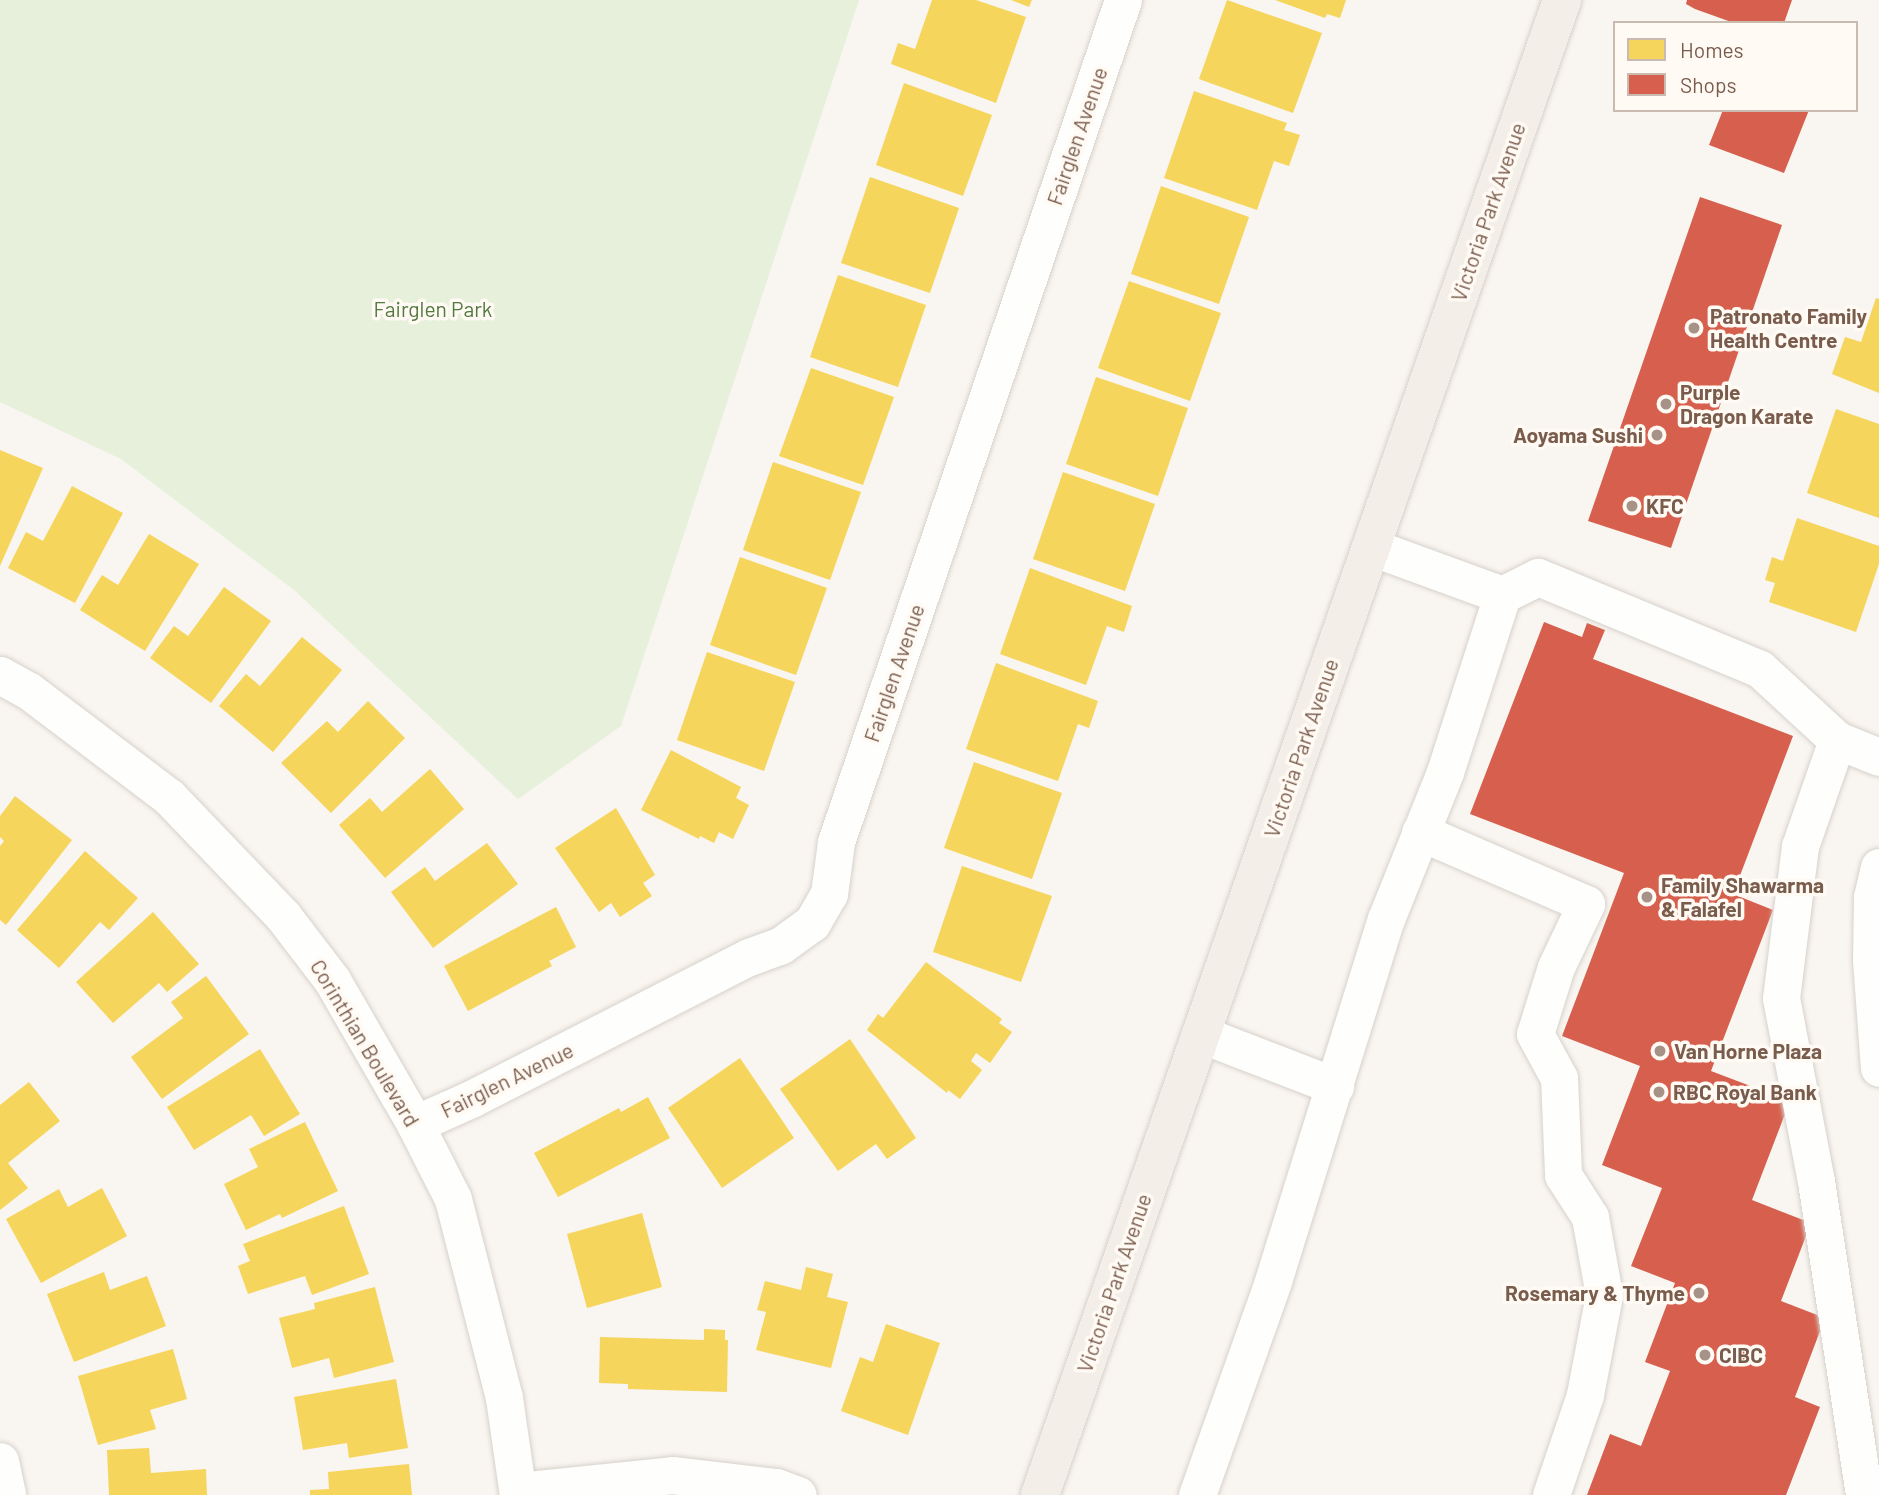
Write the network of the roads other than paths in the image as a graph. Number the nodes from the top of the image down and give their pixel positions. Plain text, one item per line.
1 (1123, 0) edge
2 (1562, 0) edge
3 (1371, 547) junction
4 (1502, 595) junction
5 (0, 675) edge
6 (1837, 740) junction
7 (1879, 757) edge
8 (1420, 832) junction
9 (1879, 867) edge
10 (1200, 1034) junction
11 (1879, 1068) edge
12 (1335, 1086) junction
13 (415, 1124) junction
14 (0, 1461) edge
15 (518, 1493) edge
16 (7, 1495) edge
17 (798, 1495) edge
18 (1040, 1495) edge
19 (1197, 1495) edge
20 (1551, 1495) edge
21 (1864, 1495) edge

1 - 13 street, Fairglen Avenue
2 - 3 main road, Victoria Park Avenue
3 - 4 street
3 - 10 main road, Victoria Park Avenue
4 - 6 street
4 - 8 street
5 - 13 street, Corinthian Boulevard
6 - 7 street
6 - 21 street
8 - 12 street
8 - 20 street
9 - 11 street
10 - 12 street
10 - 18 main road, Victoria Park Avenue
12 - 19 street
13 - 15 street, Corinthian Boulevard
14 - 16 street
15 - 17 street

